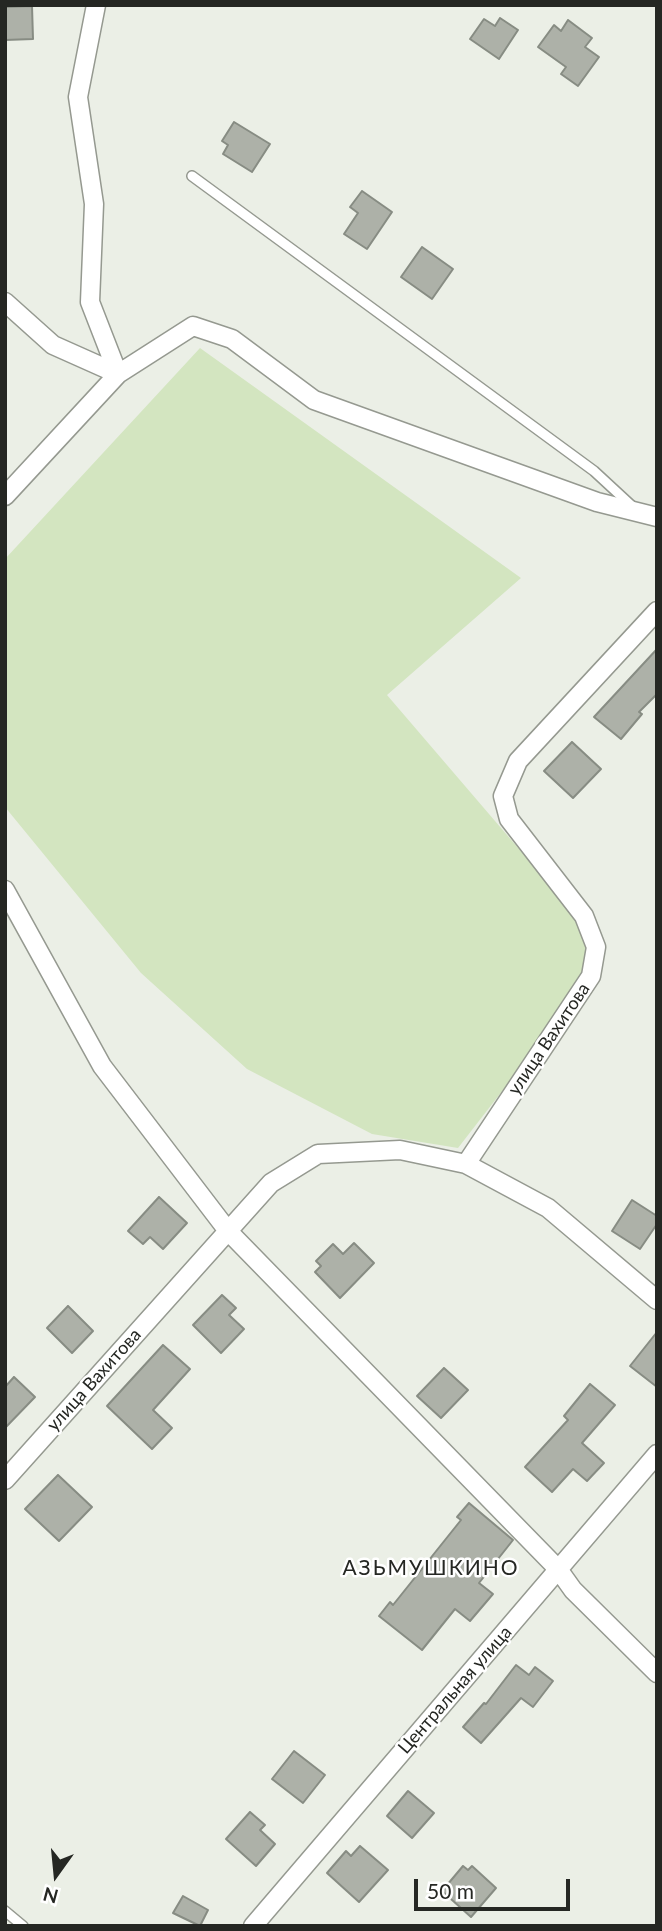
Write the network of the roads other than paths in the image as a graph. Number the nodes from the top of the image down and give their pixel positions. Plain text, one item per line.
1 (96, 5) edge
2 (192, 176) dead end
3 (5, 302) edge
4 (118, 374) junction
5 (5, 496) edge
6 (638, 512) junction
7 (657, 517) edge
8 (657, 611) edge
9 (5, 890) edge
10 (466, 1164) junction
11 (228, 1231) junction
12 (657, 1300) edge
13 (657, 1454) edge
14 (5, 1480) edge
15 (558, 1569) junction
16 (657, 1673) edge
17 (5, 1911) edge
18 (23, 1926) edge
19 (253, 1926) edge

1 - 4 street
2 - 6 lane
3 - 4 street
4 - 5 street
4 - 6 street
6 - 7 street
8 - 10 street, улица Вахитова
9 - 11 street
10 - 11 street, улица Вахитова
10 - 12 street, улица Вахитова
11 - 14 street, улица Вахитова
11 - 15 street
13 - 15 street, Центральная улица
15 - 16 street
15 - 19 street, Центральная улица
17 - 18 lane

